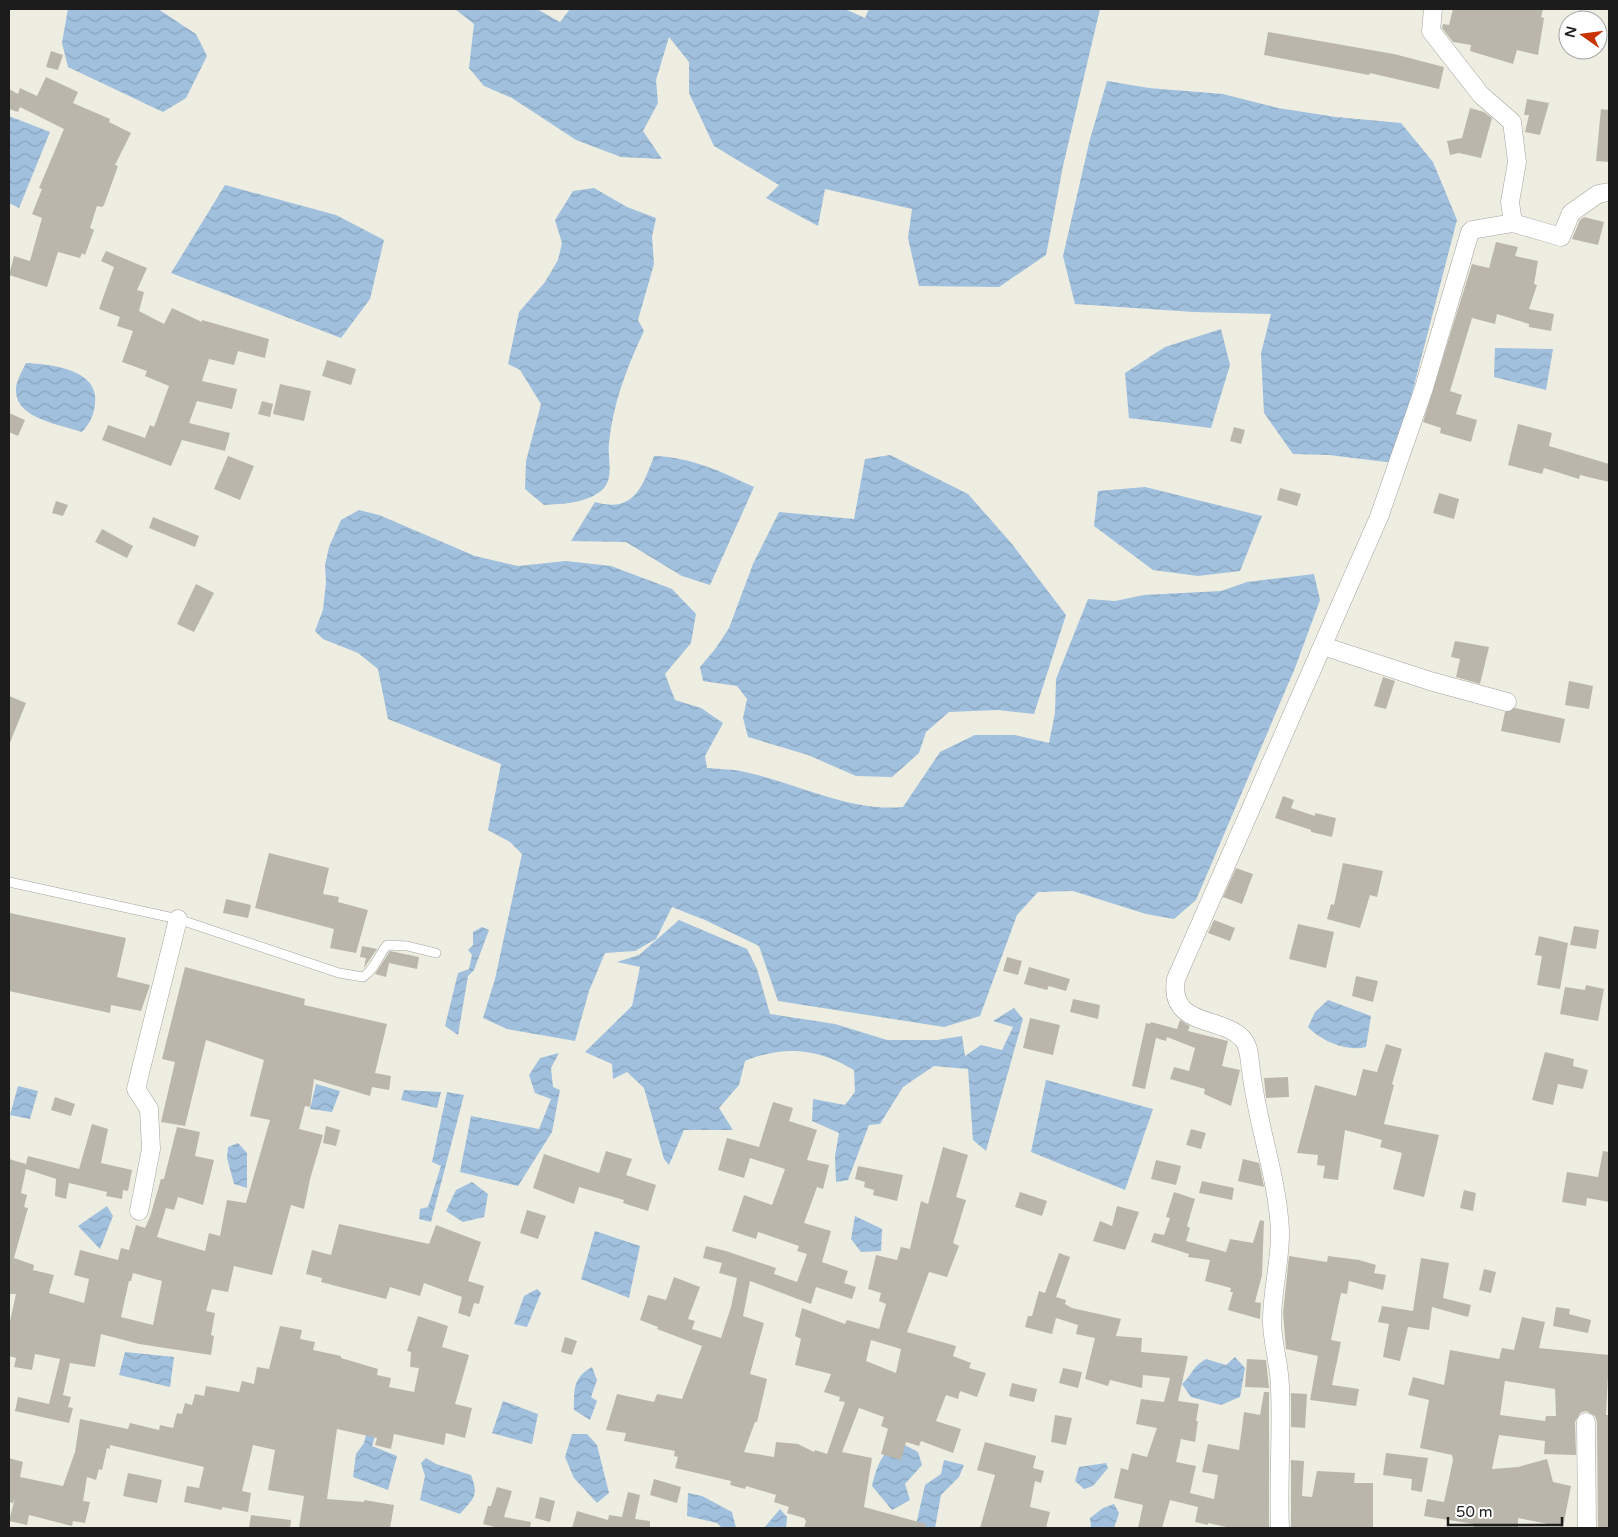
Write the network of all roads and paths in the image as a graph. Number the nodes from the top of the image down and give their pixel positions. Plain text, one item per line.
1 (1433, 9) edge
2 (1609, 192) edge
3 (1513, 223) junction
4 (1323, 646) junction
5 (1507, 702) dead end
6 (9, 882) edge
7 (178, 919) junction
8 (436, 953) dead end
9 (139, 1211) dead end
10 (1586, 1422) dead end
11 (1280, 1528) edge
12 (1587, 1528) edge

1 - 3 street
2 - 3 street
3 - 4 street
4 - 5 street
4 - 11 street
6 - 7 lane
7 - 8 lane
7 - 9 street
10 - 12 street

